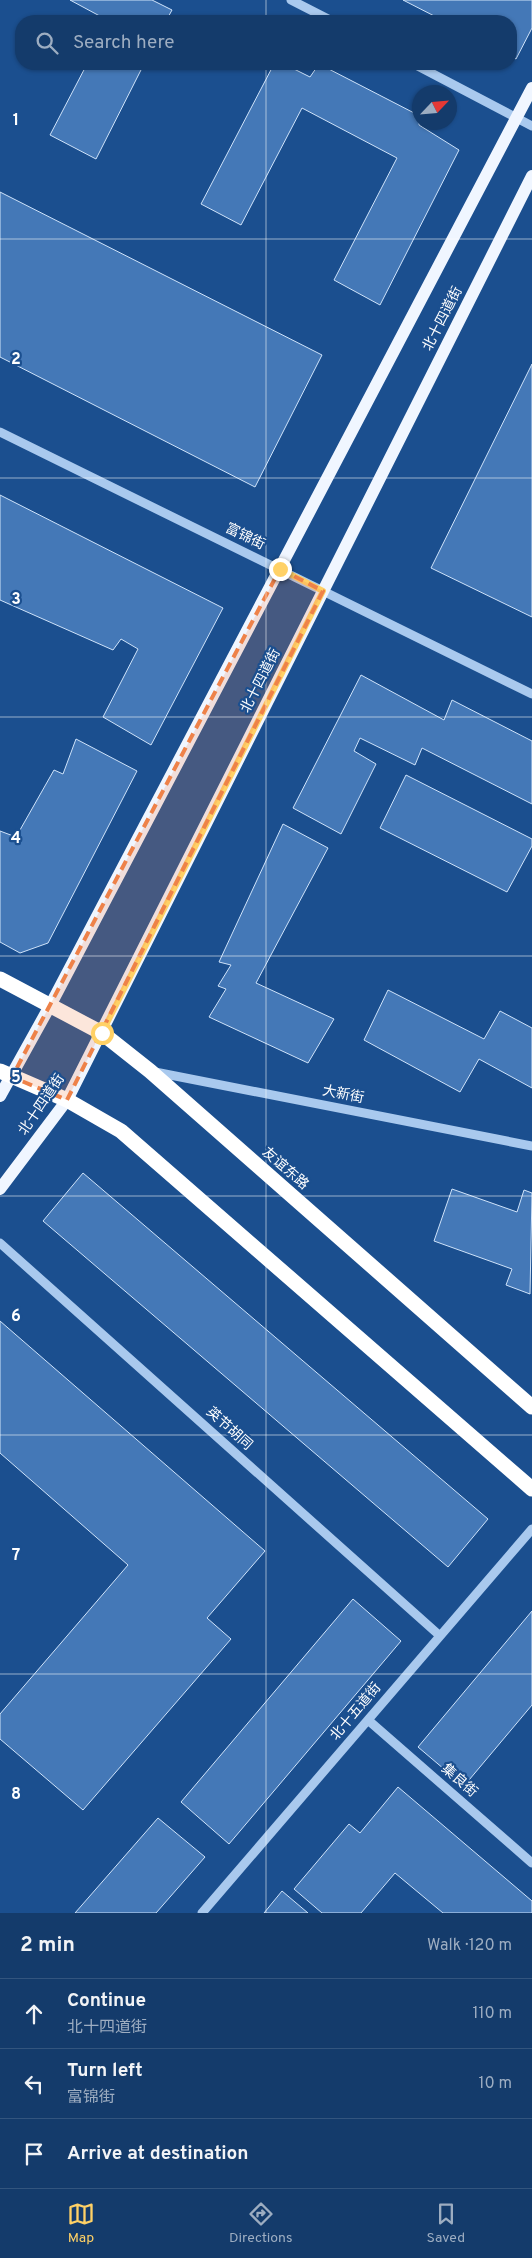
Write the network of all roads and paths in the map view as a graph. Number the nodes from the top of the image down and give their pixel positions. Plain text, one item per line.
1 (291, 0) edge
2 (320, 15) edge
3 (426, 70) edge
4 (532, 88) edge
5 (517, 117) junction
6 (532, 126) edge
7 (532, 176) edge
8 (0, 432) edge
9 (280, 569) junction
10 (323, 591) junction
11 (532, 694) edge
12 (0, 979) edge
13 (51, 1004) junction
14 (102, 1033) junction
15 (150, 1071) junction
16 (6, 1074) edge
17 (0, 1096) edge
18 (67, 1100) junction
19 (532, 1146) edge
20 (0, 1189) edge
21 (0, 1243) edge
22 (532, 1407) edge
23 (532, 1489) edge
24 (532, 1529) edge
25 (439, 1635) junction
26 (368, 1720) junction
27 (532, 1863) edge
28 (202, 1913) edge

1 - 2 street
3 - 5 street
4 - 5 main road, 北十四道街
5 - 6 street
5 - 9 main road, 北十四道街
7 - 10 main road, 北十四道街
8 - 9 street, 富锦街
9 - 10 street, 富锦街
9 - 13 main road, 北十四道街
10 - 11 street, 富锦街
10 - 14 main road, 北十四道街
12 - 13 highway, 友谊东路
13 - 14 highway, 友谊东路
13 - 16 main road, 北十四道街
14 - 15 highway, 友谊东路
14 - 18 main road, 北十四道街
15 - 19 street, 大新街
15 - 22 highway, 友谊东路
16 - 17 main road, 北十四道街
16 - 18 highway
18 - 20 main road, 北十四道街
18 - 23 highway
21 - 25 street, 英节胡同
24 - 25 street, 北十五道街
25 - 26 street, 北十五道街
26 - 27 street, 集良街
26 - 28 street, 北十五道街

